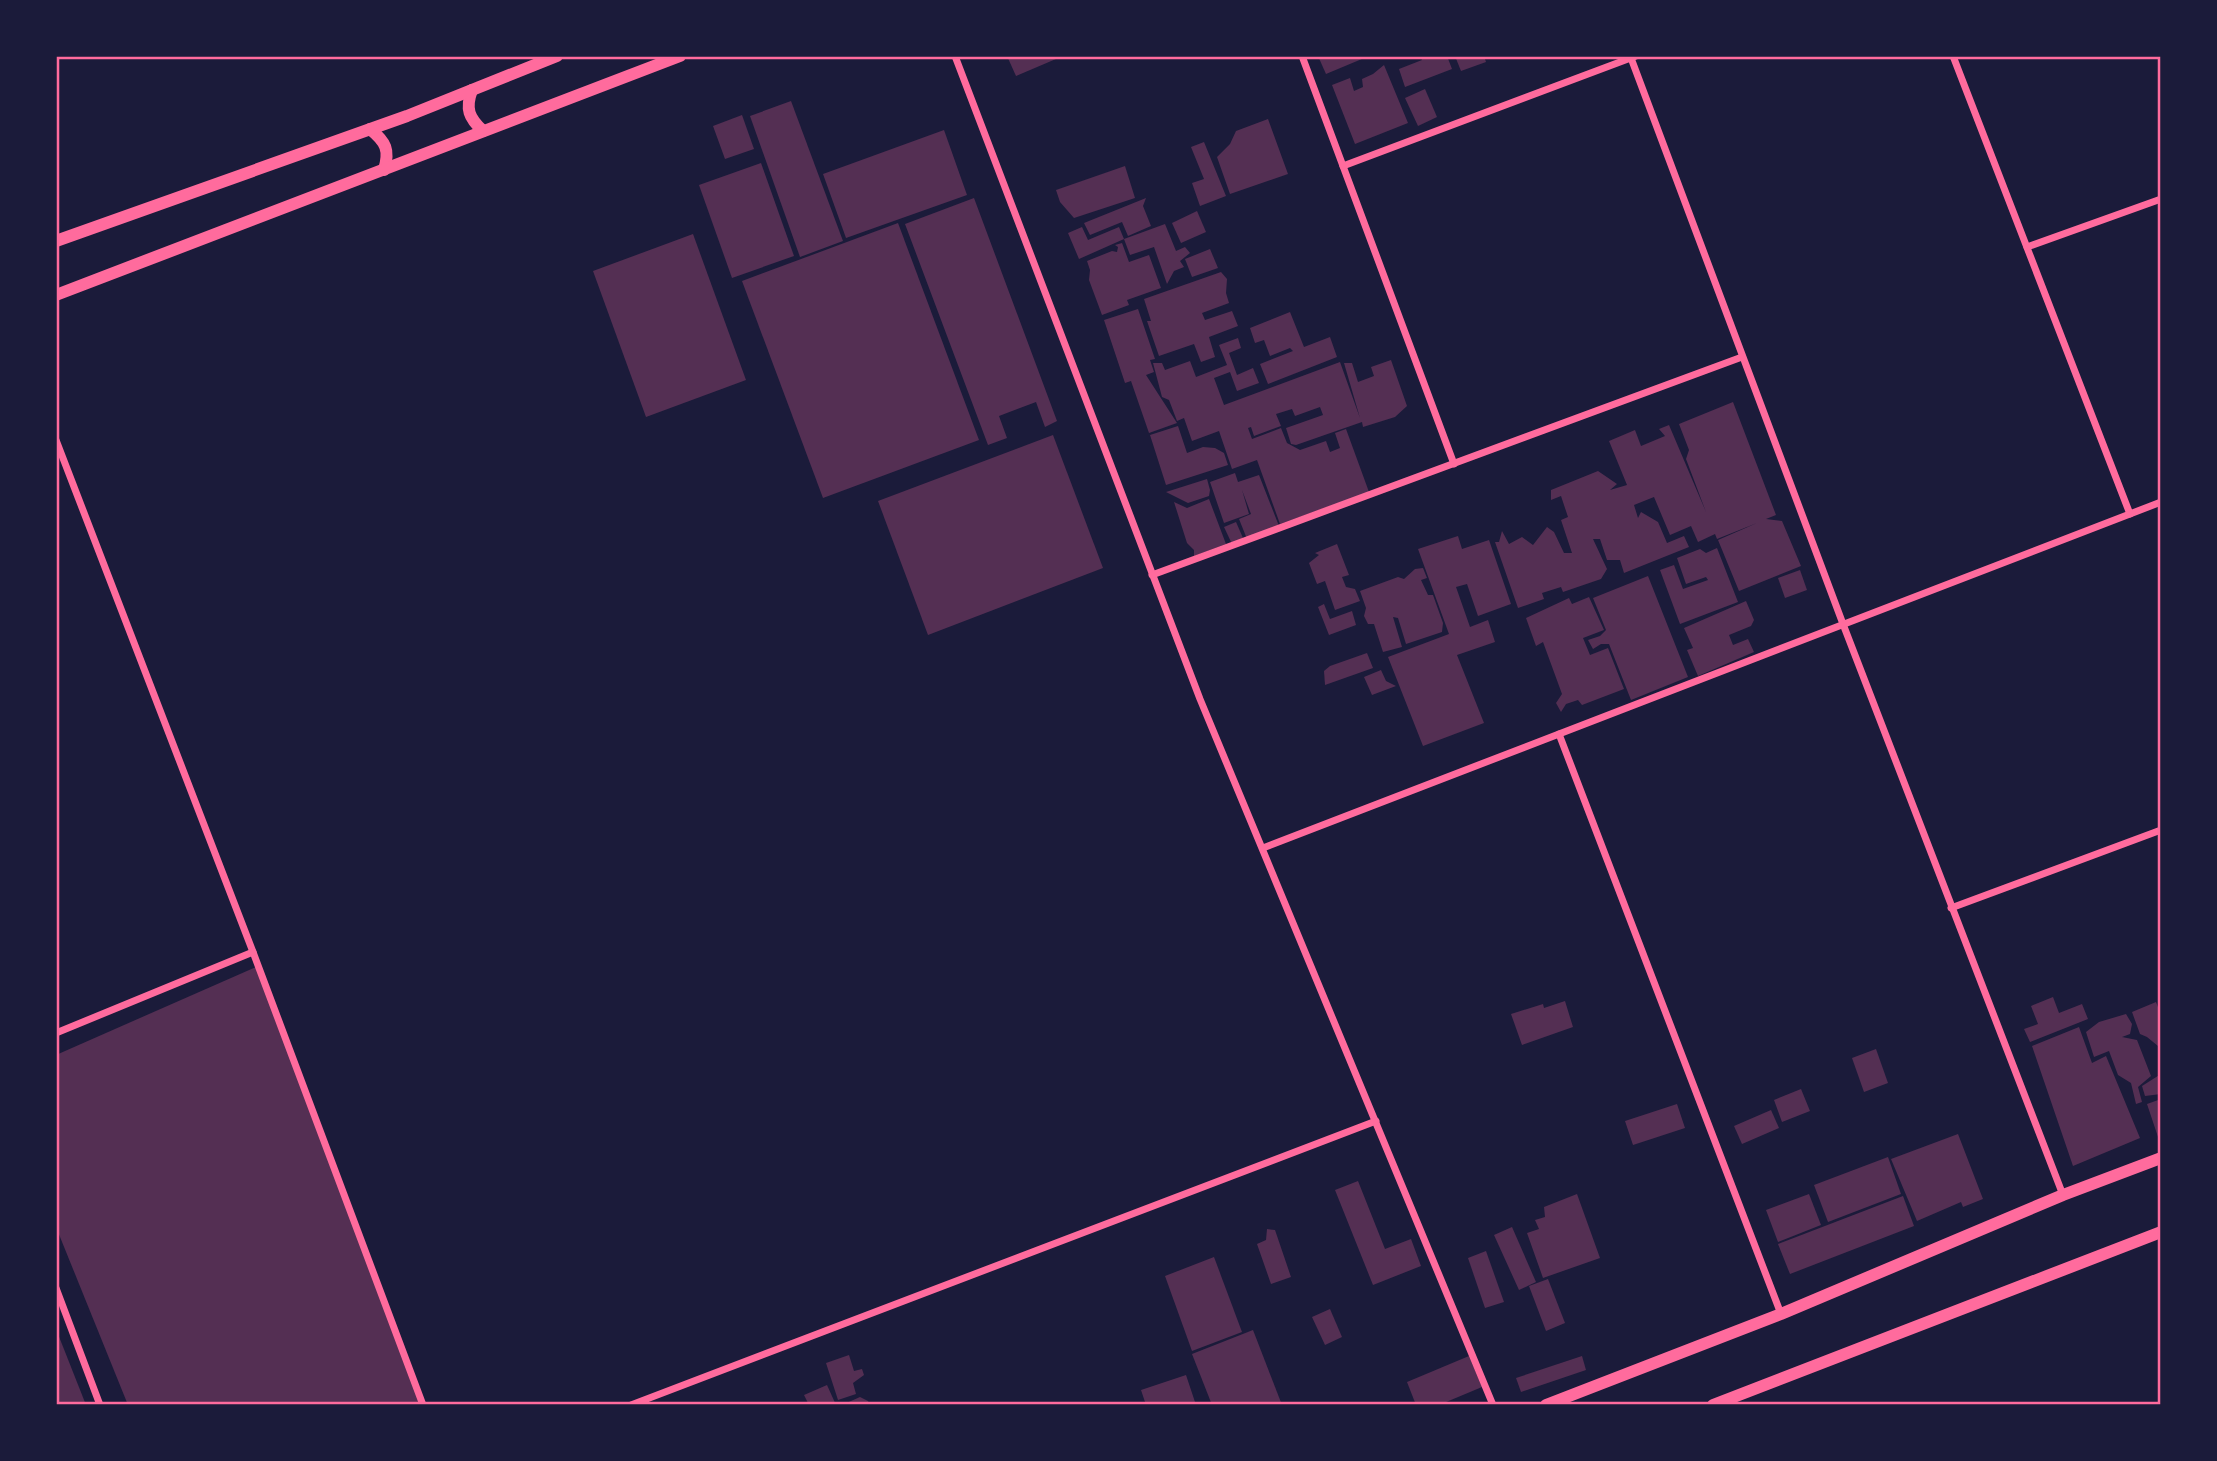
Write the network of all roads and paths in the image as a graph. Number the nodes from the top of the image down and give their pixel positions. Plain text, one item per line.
1 (557, 56) edge
2 (680, 56) edge
3 (955, 56) edge
4 (1302, 56) edge
5 (1953, 56) edge
6 (1633, 57) edge
7 (472, 90) junction
8 (370, 129) junction
9 (484, 131) junction
10 (1343, 166) junction
11 (384, 170) junction
12 (2161, 199) edge
13 (56, 241) edge
14 (2027, 247) junction
15 (56, 295) edge
16 (1742, 358) junction
17 (56, 440) edge
18 (1454, 464) junction
19 (2161, 502) edge
20 (2130, 514) junction
21 (1152, 575) junction
22 (1843, 624) junction
23 (1559, 734) junction
24 (2161, 830) edge
25 (1263, 848) junction
26 (1951, 908) junction
27 (253, 952) junction
28 (56, 1033) edge
29 (1376, 1121) junction
30 (2161, 1158) edge
31 (2063, 1195) junction
32 (2161, 1232) edge
33 (56, 1288) edge
34 (1781, 1314) junction
35 (100, 1405) edge
36 (423, 1405) edge
37 (631, 1405) edge
38 (1493, 1405) edge
39 (1546, 1405) edge
40 (1713, 1405) edge

1 - 7 street
2 - 9 street
3 - 21 street
4 - 10 street
5 - 14 street
6 - 10 street
6 - 16 street
7 - 8 street
7 - 9 street
8 - 11 street
8 - 13 street
9 - 11 street
10 - 18 street
11 - 15 street
12 - 14 street
14 - 20 street
16 - 18 street
16 - 22 street
17 - 27 street
18 - 21 street
19 - 20 street
20 - 22 street
21 - 25 street
22 - 23 street
22 - 26 street
23 - 25 street
23 - 34 street
24 - 26 street
25 - 29 street
26 - 31 street
27 - 28 street
27 - 36 street
29 - 37 street
29 - 38 street
30 - 31 street
31 - 34 street
32 - 40 street
33 - 35 street
34 - 39 street

